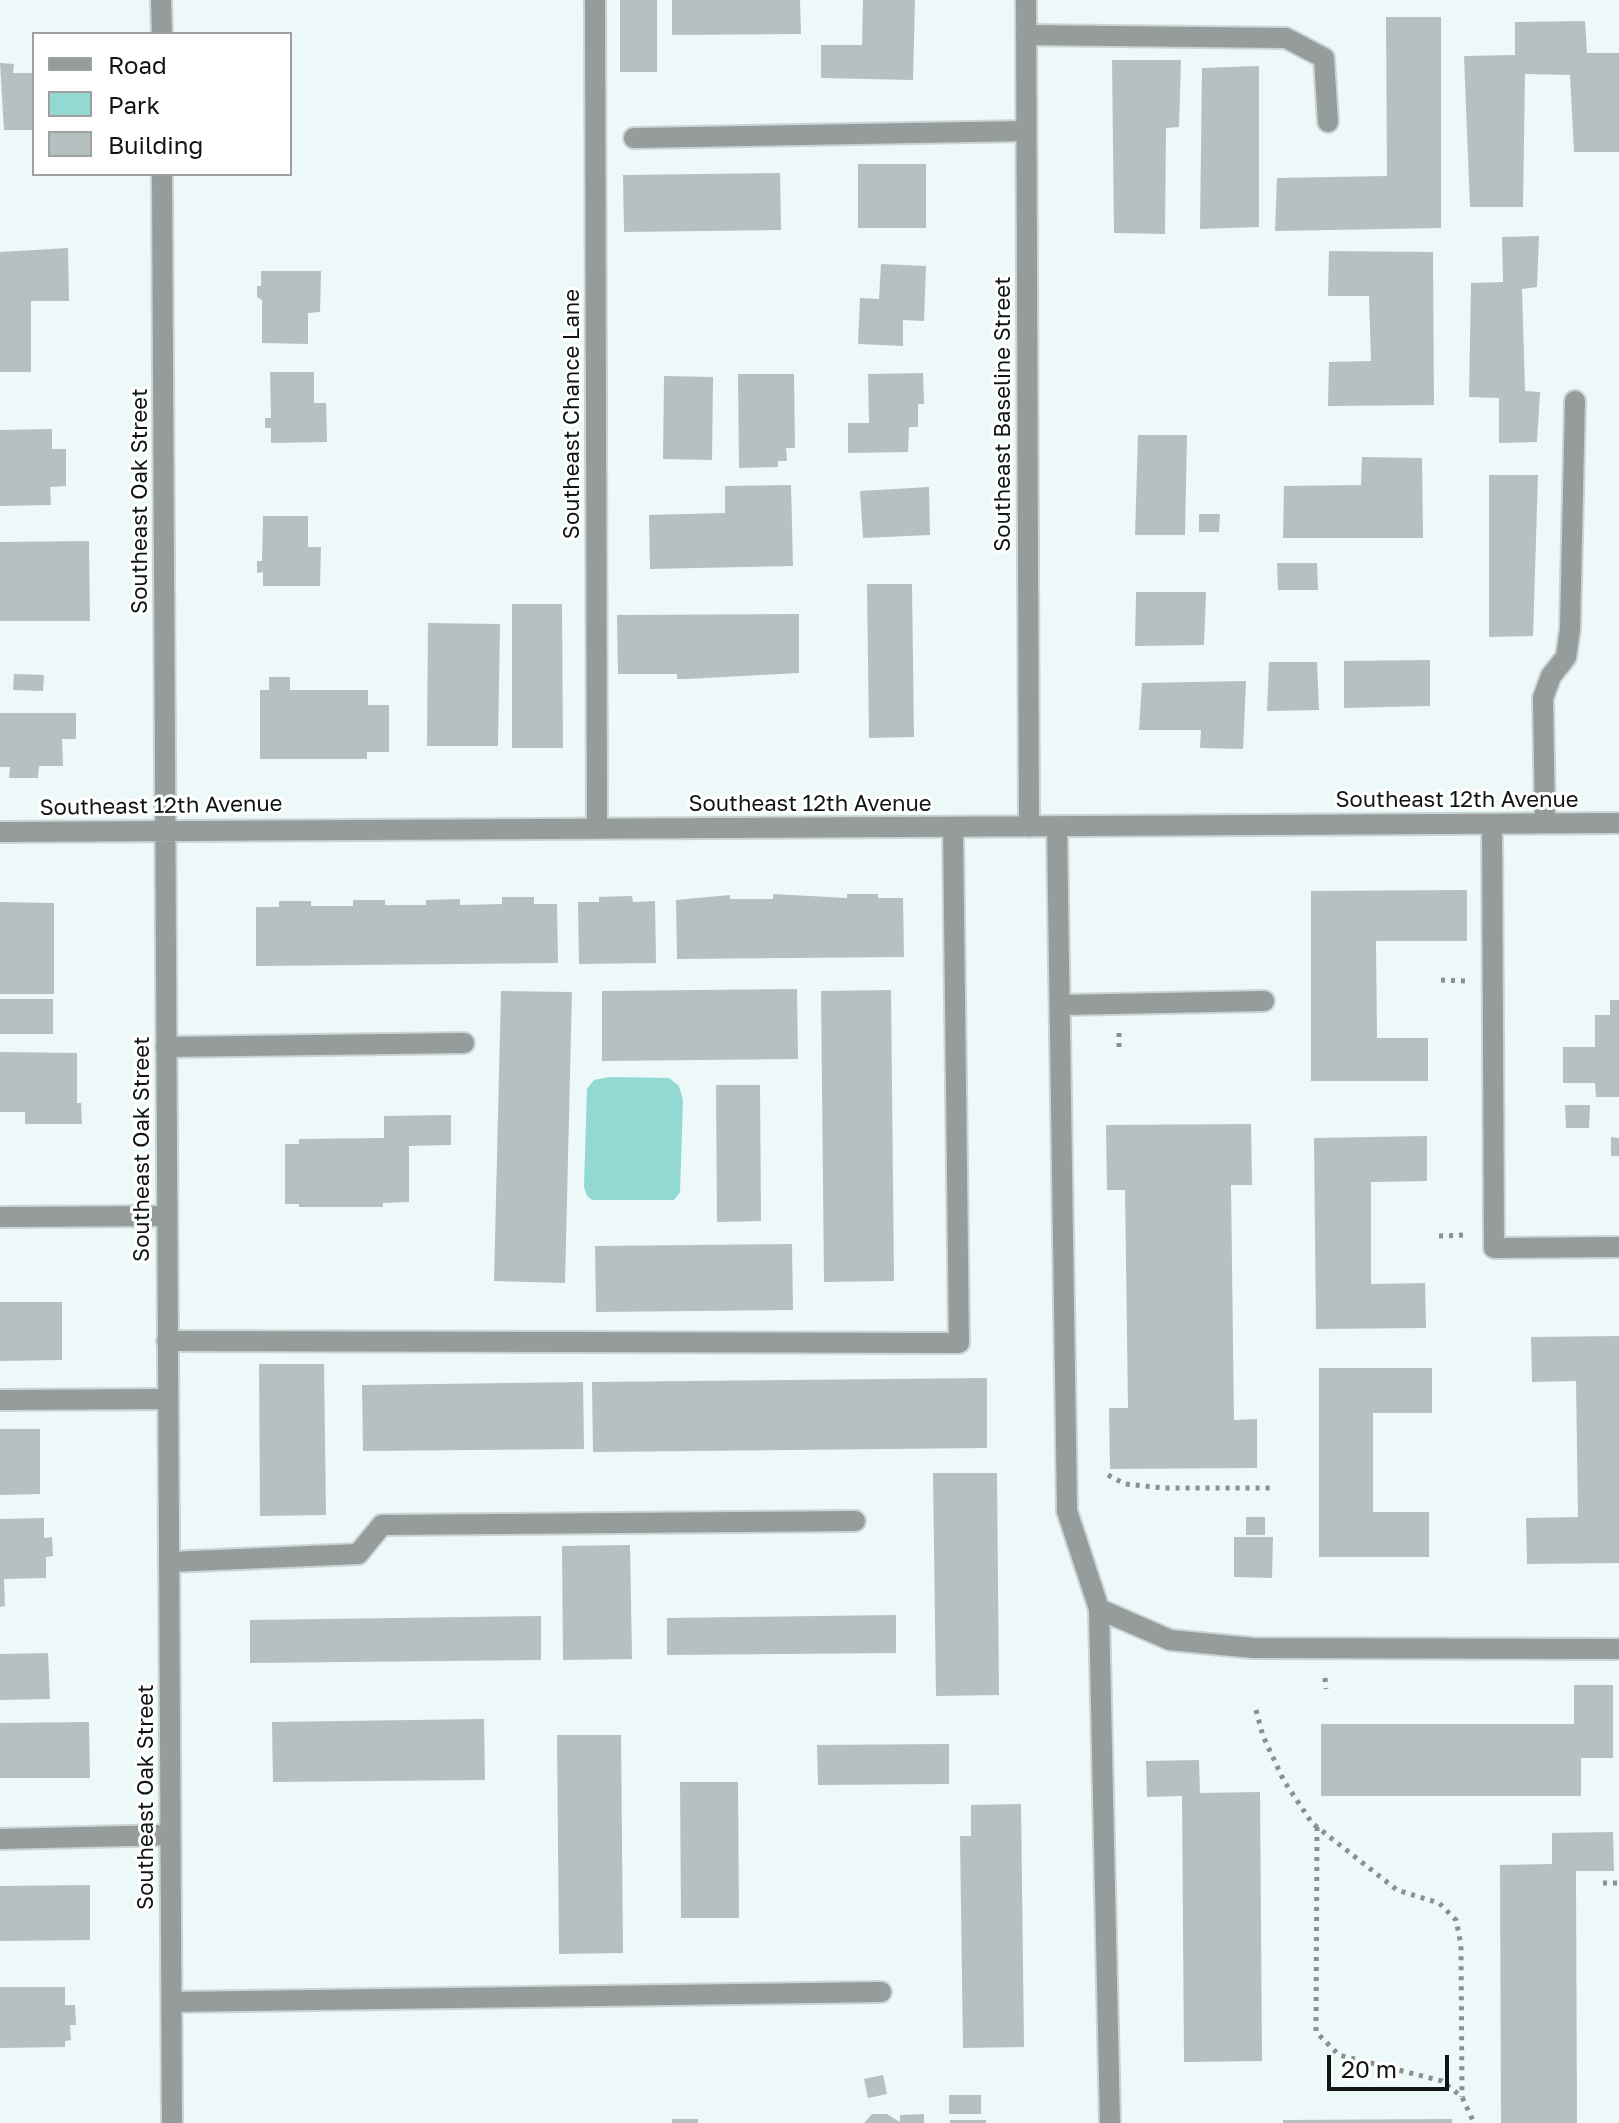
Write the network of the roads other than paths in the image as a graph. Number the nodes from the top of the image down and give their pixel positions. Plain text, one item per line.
1 (161, 0) edge
2 (595, 0) edge
3 (1026, 0) edge
4 (162, 32) edge
5 (1026, 35) junction
6 (1328, 122) dead end
7 (1026, 131) junction
8 (634, 138) dead end
9 (162, 176) edge
10 (1575, 401) dead end
11 (1545, 823) junction
12 (1619, 823) edge
13 (1492, 824) junction
14 (597, 827) junction
15 (1029, 827) junction
16 (1057, 827) junction
17 (953, 828) junction
18 (166, 830) junction
19 (0, 832) edge
20 (1264, 1001) dead end
21 (1060, 1005) junction
22 (464, 1043) dead end
23 (166, 1047) junction
24 (167, 1216) junction
25 (0, 1217) edge
26 (1619, 1247) edge
27 (167, 1341) junction
28 (168, 1399) junction
29 (0, 1400) edge
30 (855, 1521) dead end
31 (169, 1562) junction
32 (1099, 1609) junction
33 (1619, 1649) edge
34 (170, 1835) junction
35 (0, 1839) edge
36 (881, 1992) dead end
37 (172, 2002) junction
38 (172, 2123) edge
39 (1110, 2123) edge

1 - 4 street
2 - 14 street, Southeast Chance Lane
3 - 5 street, Southeast Baseline Street
5 - 6 street
5 - 7 street, Southeast Baseline Street
7 - 8 street
7 - 15 street, Southeast Baseline Street
9 - 18 street, Southeast Oak Street
10 - 11 street
11 - 12 street, Southeast 12th Avenue
11 - 13 street, Southeast 12th Avenue
13 - 16 street, Southeast 12th Avenue
13 - 26 street
14 - 17 street, Southeast 12th Avenue
14 - 18 street, Southeast 12th Avenue
15 - 16 street, Southeast 12th Avenue
15 - 17 street, Southeast 12th Avenue
16 - 21 street
17 - 27 street
18 - 19 street, Southeast 12th Avenue
18 - 23 street, Southeast Oak Street
20 - 21 street
21 - 32 street
22 - 23 street
23 - 24 street, Southeast Oak Street
24 - 25 street
24 - 27 street, Southeast Oak Street
27 - 28 street, Southeast Oak Street
28 - 29 street
28 - 31 street, Southeast Oak Street
30 - 31 street
31 - 34 street, Southeast Oak Street
32 - 33 street
32 - 39 street
34 - 35 street
34 - 37 street, Southeast Oak Street
36 - 37 street
37 - 38 street, Southeast Oak Street

